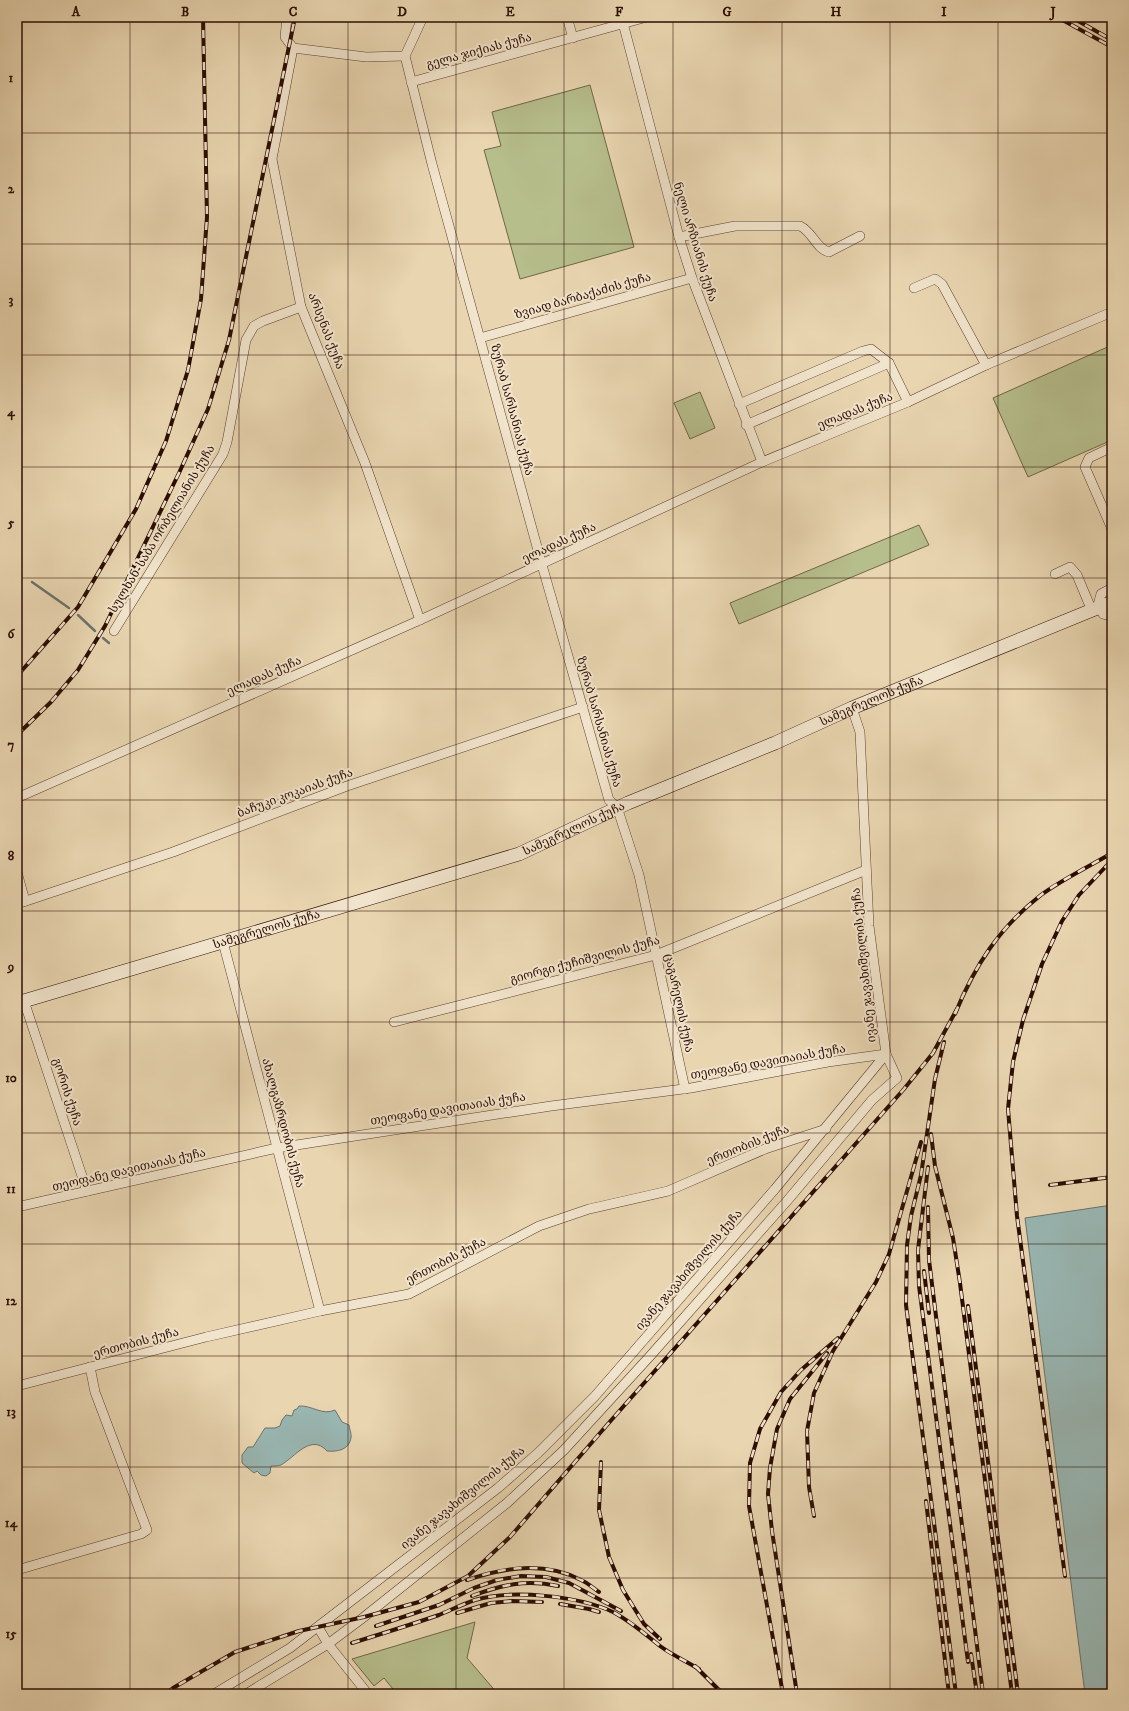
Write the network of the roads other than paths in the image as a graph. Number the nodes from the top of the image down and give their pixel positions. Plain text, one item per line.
1 (287, 17) edge
2 (423, 17) edge
3 (567, 17) edge
4 (647, 17) edge
5 (622, 23) junction
6 (573, 38) junction
7 (293, 48) junction
8 (405, 56) junction
9 (411, 82) junction
10 (860, 236) dead end
11 (679, 237) junction
12 (692, 278) junction
13 (914, 288) dead end
14 (301, 307) junction
15 (1112, 312) edge
16 (480, 338) junction
17 (889, 364) junction
18 (986, 365) junction
19 (908, 402) junction
20 (739, 404) junction
21 (746, 425) junction
22 (1112, 447) edge
23 (762, 462) junction
24 (1112, 529) edge
25 (542, 565) junction
26 (1055, 574) dead end
27 (1112, 588) edge
28 (1112, 602) edge
29 (1095, 610) junction
30 (1112, 616) edge
31 (420, 620) junction
32 (114, 631) dead end
33 (583, 707) junction
34 (852, 708) junction
35 (17, 798) edge
36 (617, 807) junction
37 (866, 870) junction
38 (17, 872) edge
39 (21, 902) edge
40 (223, 942) junction
41 (656, 955) junction
42 (20, 1002) edge
43 (394, 1022) dead end
44 (886, 1054) junction
45 (685, 1089) junction
46 (826, 1129) junction
47 (277, 1148) junction
48 (87, 1191) junction
49 (17, 1207) edge
50 (320, 1311) junction
51 (90, 1367) junction
52 (17, 1386) edge
53 (17, 1570) edge
54 (318, 1627) junction
55 (328, 1644) junction
56 (214, 1694) edge
57 (246, 1694) edge
58 (368, 1694) edge

1 - 7 street
2 - 8 street
3 - 6 street
4 - 5 street, გელა ჯიქიას ქუჩა
5 - 6 street, გელა ჯიქიას ქუჩა
5 - 11 street, ნელი არზიანის ქუჩა
6 - 9 street, გელა ჯიქიას ქუჩა
7 - 8 street
7 - 14 street, არსენას ქუჩა
8 - 9 street, ზურაბ სარსანიას ქუჩა
9 - 16 street, ზურაბ სარსანიას ქუჩა
10 - 11 street
11 - 12 street, ნელი არზიანის ქუჩა
12 - 16 street, ზვიად ბარბაქაძის ქუჩა
12 - 20 street, ნელი არზიანის ქუჩა
13 - 18 street
14 - 31 street, არსენას ქუჩა
14 - 32 street, სულხან-საბა ორბელიანის ქუჩა
15 - 18 street, ელადას ქუჩა
16 - 25 street, ზურაბ სარსანიას ქუჩა
17 - 19 street
17 - 20 street
17 - 21 street
18 - 19 street, ელადას ქუჩა
19 - 23 street, ელადას ქუჩა
20 - 21 street, ნელი არზიანის ქუჩა
21 - 23 street, ნელი არზიანის ქუჩა
22 - 24 street
23 - 25 street, ელადას ქუჩა
25 - 31 street, ელადას ქუჩა
25 - 33 street, ზურაბ სარსანიას ქუჩა
26 - 29 street
27 - 29 street
28 - 29 main road, სამეგრელოს ქუჩა
29 - 30 street
29 - 34 main road, სამეგრელოს ქუჩა
31 - 35 street, ელადას ქუჩა
33 - 36 street, ზურაბ სარსანიას ქუჩა
33 - 39 street, ბაჩუკი კოკაიას ქუჩა
34 - 36 main road, სამეგრელოს ქუჩა
34 - 37 street, ივანე ჯავახიშვილის ქუჩა
36 - 40 main road, სამეგრელოს ქუჩა
36 - 41 street, ცაგარელის ქუჩა
37 - 41 street, გიორგი ქუჩიშვილის ქუჩა
37 - 44 street, ივანე ჯავახიშვილის ქუჩა
38 - 39 street
40 - 42 main road, სამეგრელოს ქუჩა
40 - 47 street, ახალგაზრდობის ქუჩა
41 - 43 street, გიორგი ქუჩიშვილის ქუჩა
41 - 45 street, ცაგარელის ქუჩა
42 - 48 street, გორის ქუჩა
44 - 45 street, თეოფანე დავითაიას ქუჩა
44 - 46 street, ივანე ჯავახიშვილის ქუჩა
44 - 55 street
45 - 47 street, თეოფანე დავითაიას ქუჩა
46 - 50 street, ერთობის ქუჩა
46 - 54 street, ივანე ჯავახიშვილის ქუჩა
47 - 48 street, თეოფანე დავითაიას ქუჩა
47 - 50 street, ახალგაზრდობის ქუჩა
48 - 49 street, თეოფანე დავითაიას ქუჩა
50 - 51 street, ერთობის ქუჩა
51 - 52 street, ერთობის ქუჩა
51 - 53 street
54 - 55 street
54 - 56 street, ივანე ჯავახიშვილის ქუჩა
55 - 57 street
55 - 58 street

